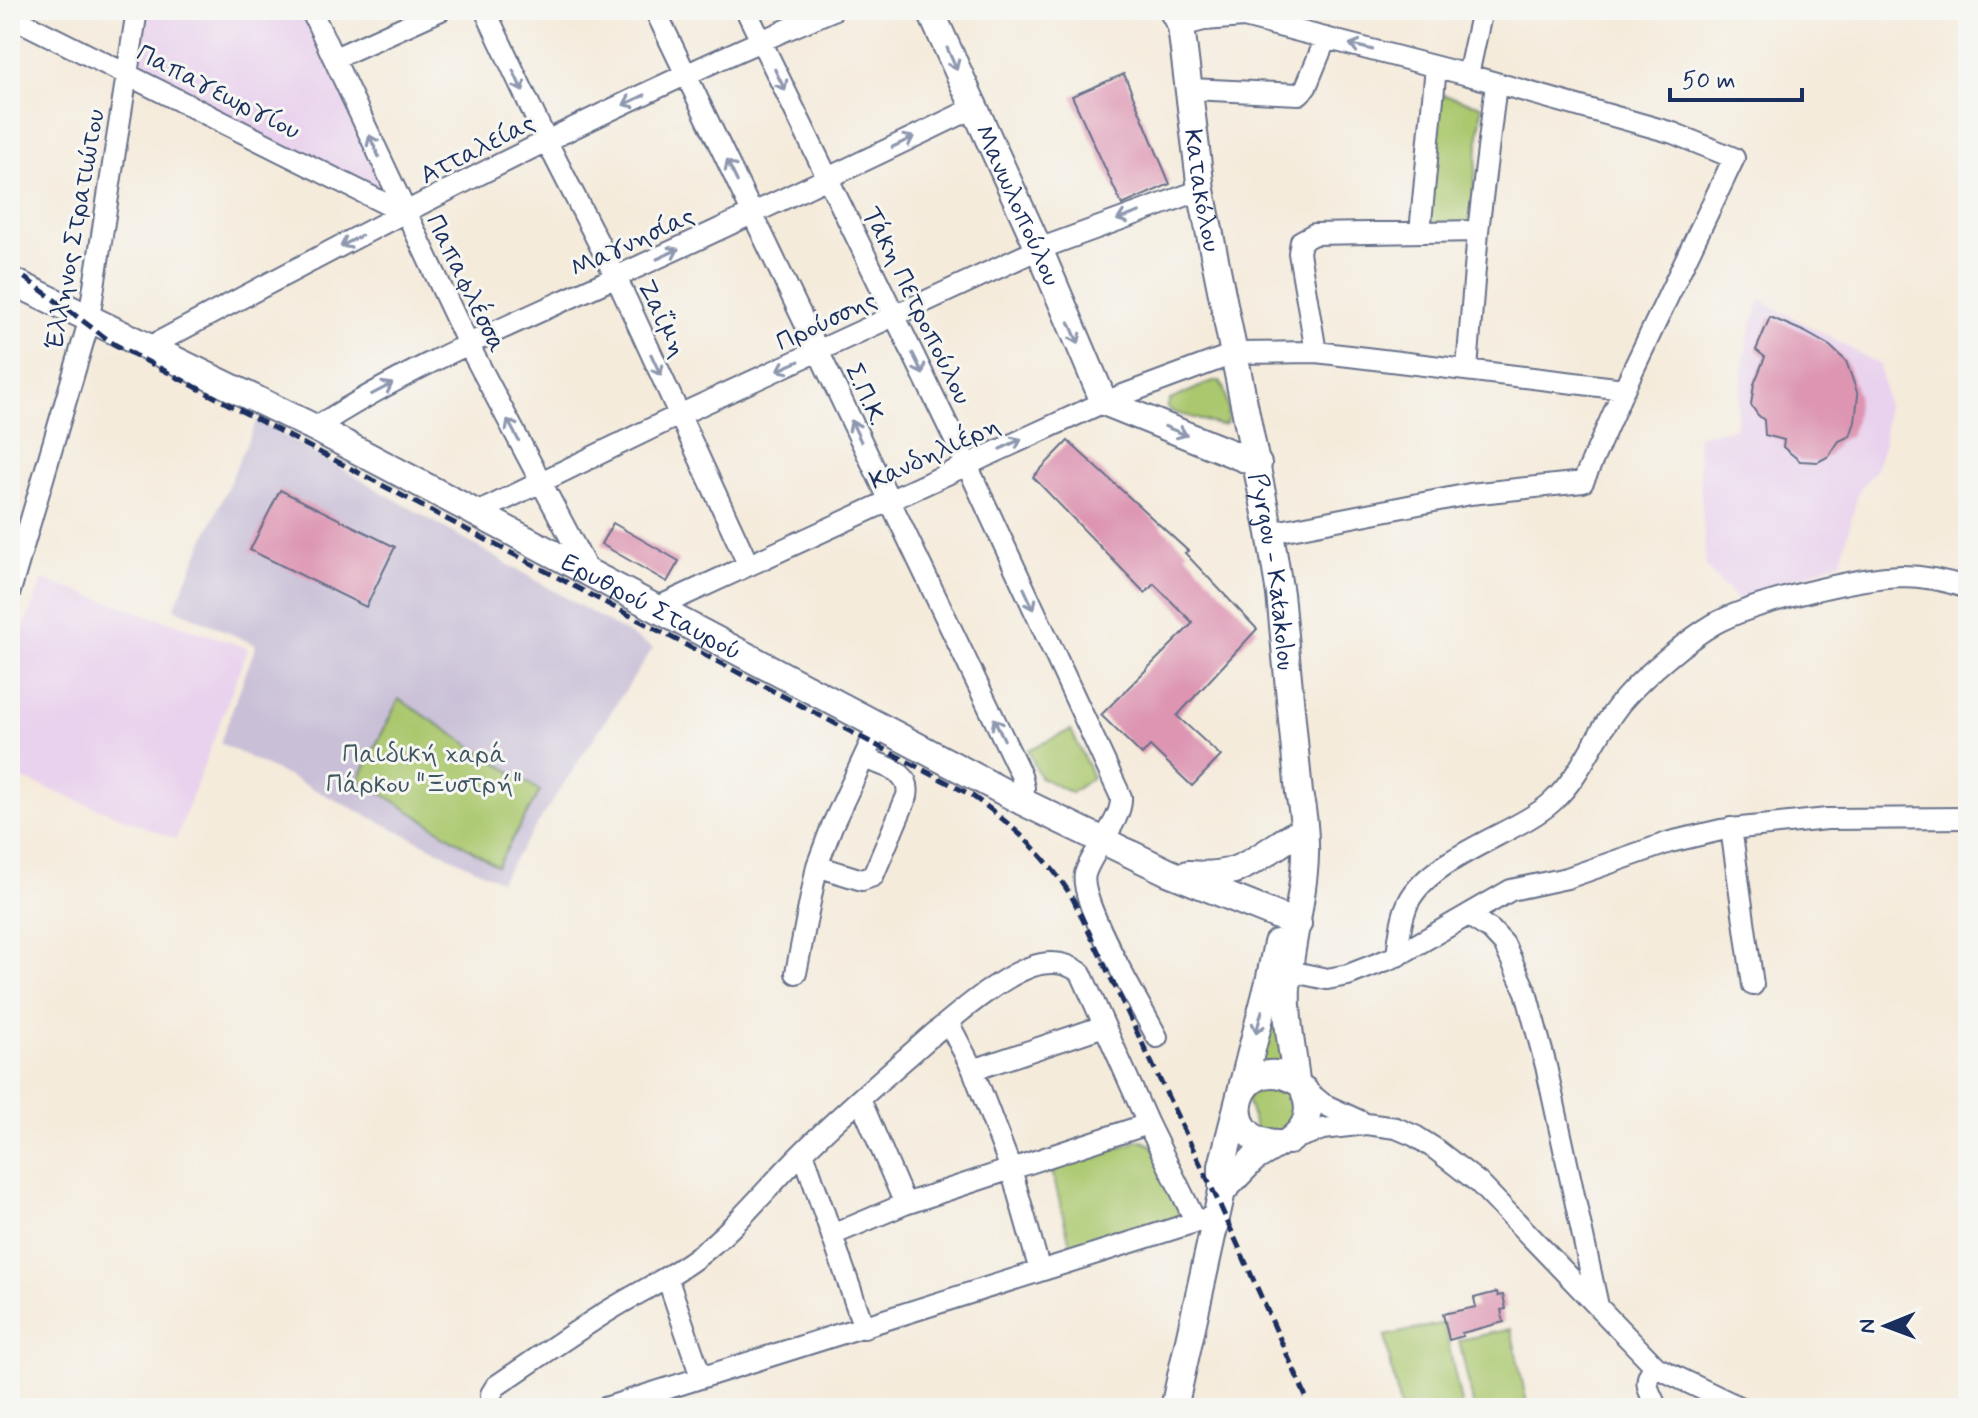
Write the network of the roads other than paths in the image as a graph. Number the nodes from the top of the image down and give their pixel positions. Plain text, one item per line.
1 (137, 10) edge
2 (311, 10) edge
3 (441, 10) edge
4 (485, 10) edge
5 (655, 10) edge
6 (746, 10) edge
7 (833, 10) edge
8 (930, 10) edge
9 (1482, 10) edge
10 (1178, 15) edge
11 (10, 16) edge
12 (1326, 38) junction
13 (761, 40) junction
14 (335, 58) junction
15 (1436, 67) junction
16 (127, 74) junction
17 (1468, 75) junction
18 (686, 76) junction
19 (1496, 84) junction
20 (1190, 89) junction
21 (974, 108) junction
22 (547, 142) junction
23 (828, 178) junction
24 (1201, 190) junction
25 (404, 213) junction
26 (753, 215) junction
27 (1478, 231) junction
28 (1420, 232) junction
29 (1039, 249) junction
30 (616, 277) junction
31 (10, 280) edge
32 (895, 316) junction
33 (89, 320) junction
34 (468, 344) junction
35 (151, 346) junction
36 (819, 352) junction
37 (1316, 352) junction
38 (1236, 353) junction
39 (1467, 369) junction
40 (1624, 389) junction
41 (1104, 402) junction
42 (679, 415) junction
43 (315, 428) junction
44 (1258, 464) junction
45 (967, 465) junction
46 (539, 481) junction
47 (890, 501) junction
48 (479, 512) junction
49 (1270, 533) junction
50 (748, 564) junction
51 (589, 573) junction
52 (1968, 588) edge
53 (10, 591) edge
54 (658, 607) junction
55 (879, 725) junction
56 (864, 758) junction
57 (1299, 793) junction
58 (1023, 802) junction
59 (1968, 818) edge
60 (1731, 828) junction
61 (1292, 836) junction
62 (1101, 840) junction
63 (817, 866) junction
64 (1168, 872) junction
65 (1469, 916) junction
66 (1290, 921) junction
67 (1397, 956) junction
68 (1289, 971) junction
69 (796, 973) dead end
70 (1753, 985) dead end
71 (948, 1022) junction
72 (1104, 1026) junction
73 (1157, 1037) dead end
74 (973, 1070) junction
75 (1300, 1085) junction
76 (860, 1099) junction
77 (1239, 1100) junction
78 (1148, 1124) junction
79 (1366, 1124) junction
80 (1284, 1143) junction
81 (803, 1152) junction
82 (1011, 1169) junction
83 (905, 1204) junction
84 (1211, 1210) junction
85 (832, 1235) junction
86 (1040, 1271) junction
87 (667, 1277) junction
88 (1598, 1306) junction
89 (864, 1328) junction
90 (1656, 1367) junction
91 (701, 1377) junction
92 (491, 1408) edge
93 (605, 1408) edge
94 (1174, 1408) edge
95 (1657, 1408) edge
96 (1741, 1408) edge

1 - 16 street, Έλληνος Στρατιώτου
2 - 14 street, Παπαφλέσσα
3 - 14 street
4 -> 22 street, Ζαΐμη
5 - 18 street, Σ.Π.Κ.
6 - 13 street, Τάκη Πετροπούλου
7 - 13 street, Ατταλείας
8 -> 21 main road, Μανωλοπούλου
9 - 17 street
10 - 12 street
10 - 20 main road, Κατακόλου
11 - 16 street, Παπαγεωργίου
15 -> 12 street
12 - 20 street
13 - 18 street, Ατταλείας
13 -> 23 street, Τάκη Πετροπούλου
25 -> 14 street, Παπαφλέσσα
15 - 17 street
15 - 28 street
16 - 25 street, Παπαγεωργίου
16 - 33 street, Έλληνος Στρατιώτου
17 - 19 street
18 -> 22 street, Ατταλείας
26 -> 18 street, Σ.Π.Κ.
19 - 27 street
19 - 40 street
20 - 24 main road, Κατακόλου
23 -> 21 street, Μαγνησίας
21 - 29 main road, Μανωλοπούλου
22 - 25 street, Ατταλείας
22 - 30 street, Ζαΐμη
23 - 26 street, Μαγνησίας
23 - 32 street, Τάκη Πετροπούλου
24 -> 29 street, Προύσσης
24 - 38 main road, Κατακόλου
25 - 34 street, Παπαφλέσσα
25 -> 35 street, Ατταλείας
30 -> 26 street, Μαγνησίας
26 - 36 street, Σ.Π.Κ.
27 - 28 street
27 - 39 street
28 - 37 street
29 - 32 street, Προύσσης
29 -> 41 main road, Μανωλοπούλου
30 - 34 street, Μαγνησίας
30 -> 42 street, Ζαΐμη
31 - 33 main road, Ερυθρού Σταυρού
32 - 36 street, Προύσσης
32 -> 45 street, Τάκη Πετροπούλου
33 - 35 main road, Ερυθρού Σταυρού
33 - 53 street, Έλληνος Στρατιώτου
43 -> 34 street, Μαγνησίας
46 -> 34 street, Παπαφλέσσα
35 - 43 main road, Ερυθρού Σταυρού
36 -> 42 street, Προύσσης
47 -> 36 street, Σ.Π.Κ.
37 - 38 street, Κανδηλιέρη
37 - 39 street, Κανδηλιέρη
38 - 41 street, Κανδηλιέρη
38 - 44 main road, Pyrgou - Katakolou
39 - 40 street, Κανδηλιέρη
40 - 49 street
41 -> 44 main road
45 -> 41 street, Κανδηλιέρη
42 - 46 street, Προύσσης
42 - 50 street, Ζαΐμη
43 - 48 main road, Ερυθρού Σταυρού
44 - 49 main road, Pyrgou - Katakolou
45 - 47 street, Κανδηλιέρη
45 -> 62 street, Τάκη Πετροπούλου
46 - 48 street, Προύσσης
46 - 51 street, Παπαφλέσσα
47 - 50 street, Κανδηλιέρη
58 -> 47 street, Σ.Π.Κ.
48 - 51 main road, Ερυθρού Σταυρού
49 - 57 main road, Pyrgou - Katakolou
50 - 54 street, Κανδηλιέρη
51 - 54 main road, Ερυθρού Σταυρού
52 - 67 street
54 - 55 main road, Ερυθρού Σταυρού
55 - 56 street
55 - 58 main road, Ερυθρού Σταυρού
56 - 63 street
56 - 63 street
57 - 61 main road, Pyrgou - Katakolou
57 - 66 main road, Pyrgou - Katakolou
58 - 62 main road, Ερυθρού Σταυρού
59 - 60 street
60 - 65 street
60 - 70 street
61 - 64 main road
61 - 66 main road, Pyrgou - Katakolou
62 - 64 main road, Ερυθρού Σταυρού
62 - 73 street, Τάκη Πετροπούλου
63 - 69 street
64 - 66 main road, Ερυθρού Σταυρού
65 - 67 street
65 - 88 street
66 - 68 main road, Pyrgou - Katakolou
66 -> 77 main road, Pyrgou - Katakolou
67 - 68 street
68 - 75 main road, Pyrgou - Katakolou
71 - 72 street
71 - 74 street
71 - 76 street
72 - 74 street
72 - 78 street
74 - 82 street
75 - 77 main road
75 - 79 street
75 - 80 main road, Pyrgou - Katakolou
76 - 81 street
76 - 83 street
77 - 80 main road
77 - 84 main road, Pyrgou - Katakolou
78 - 82 street
78 - 84 street
79 - 80 street
79 - 88 street
80 - 84 main road, Pyrgou - Katakolou
81 - 85 street
81 - 87 street
82 - 83 street
82 - 86 street
83 - 85 street
84 - 86 street
84 - 94 main road, Pyrgou - Katakolou
85 - 89 street
86 - 89 street
87 - 91 street
87 - 92 street
88 - 90 street
89 - 91 street
90 - 95 street
90 - 96 street
91 - 93 street

